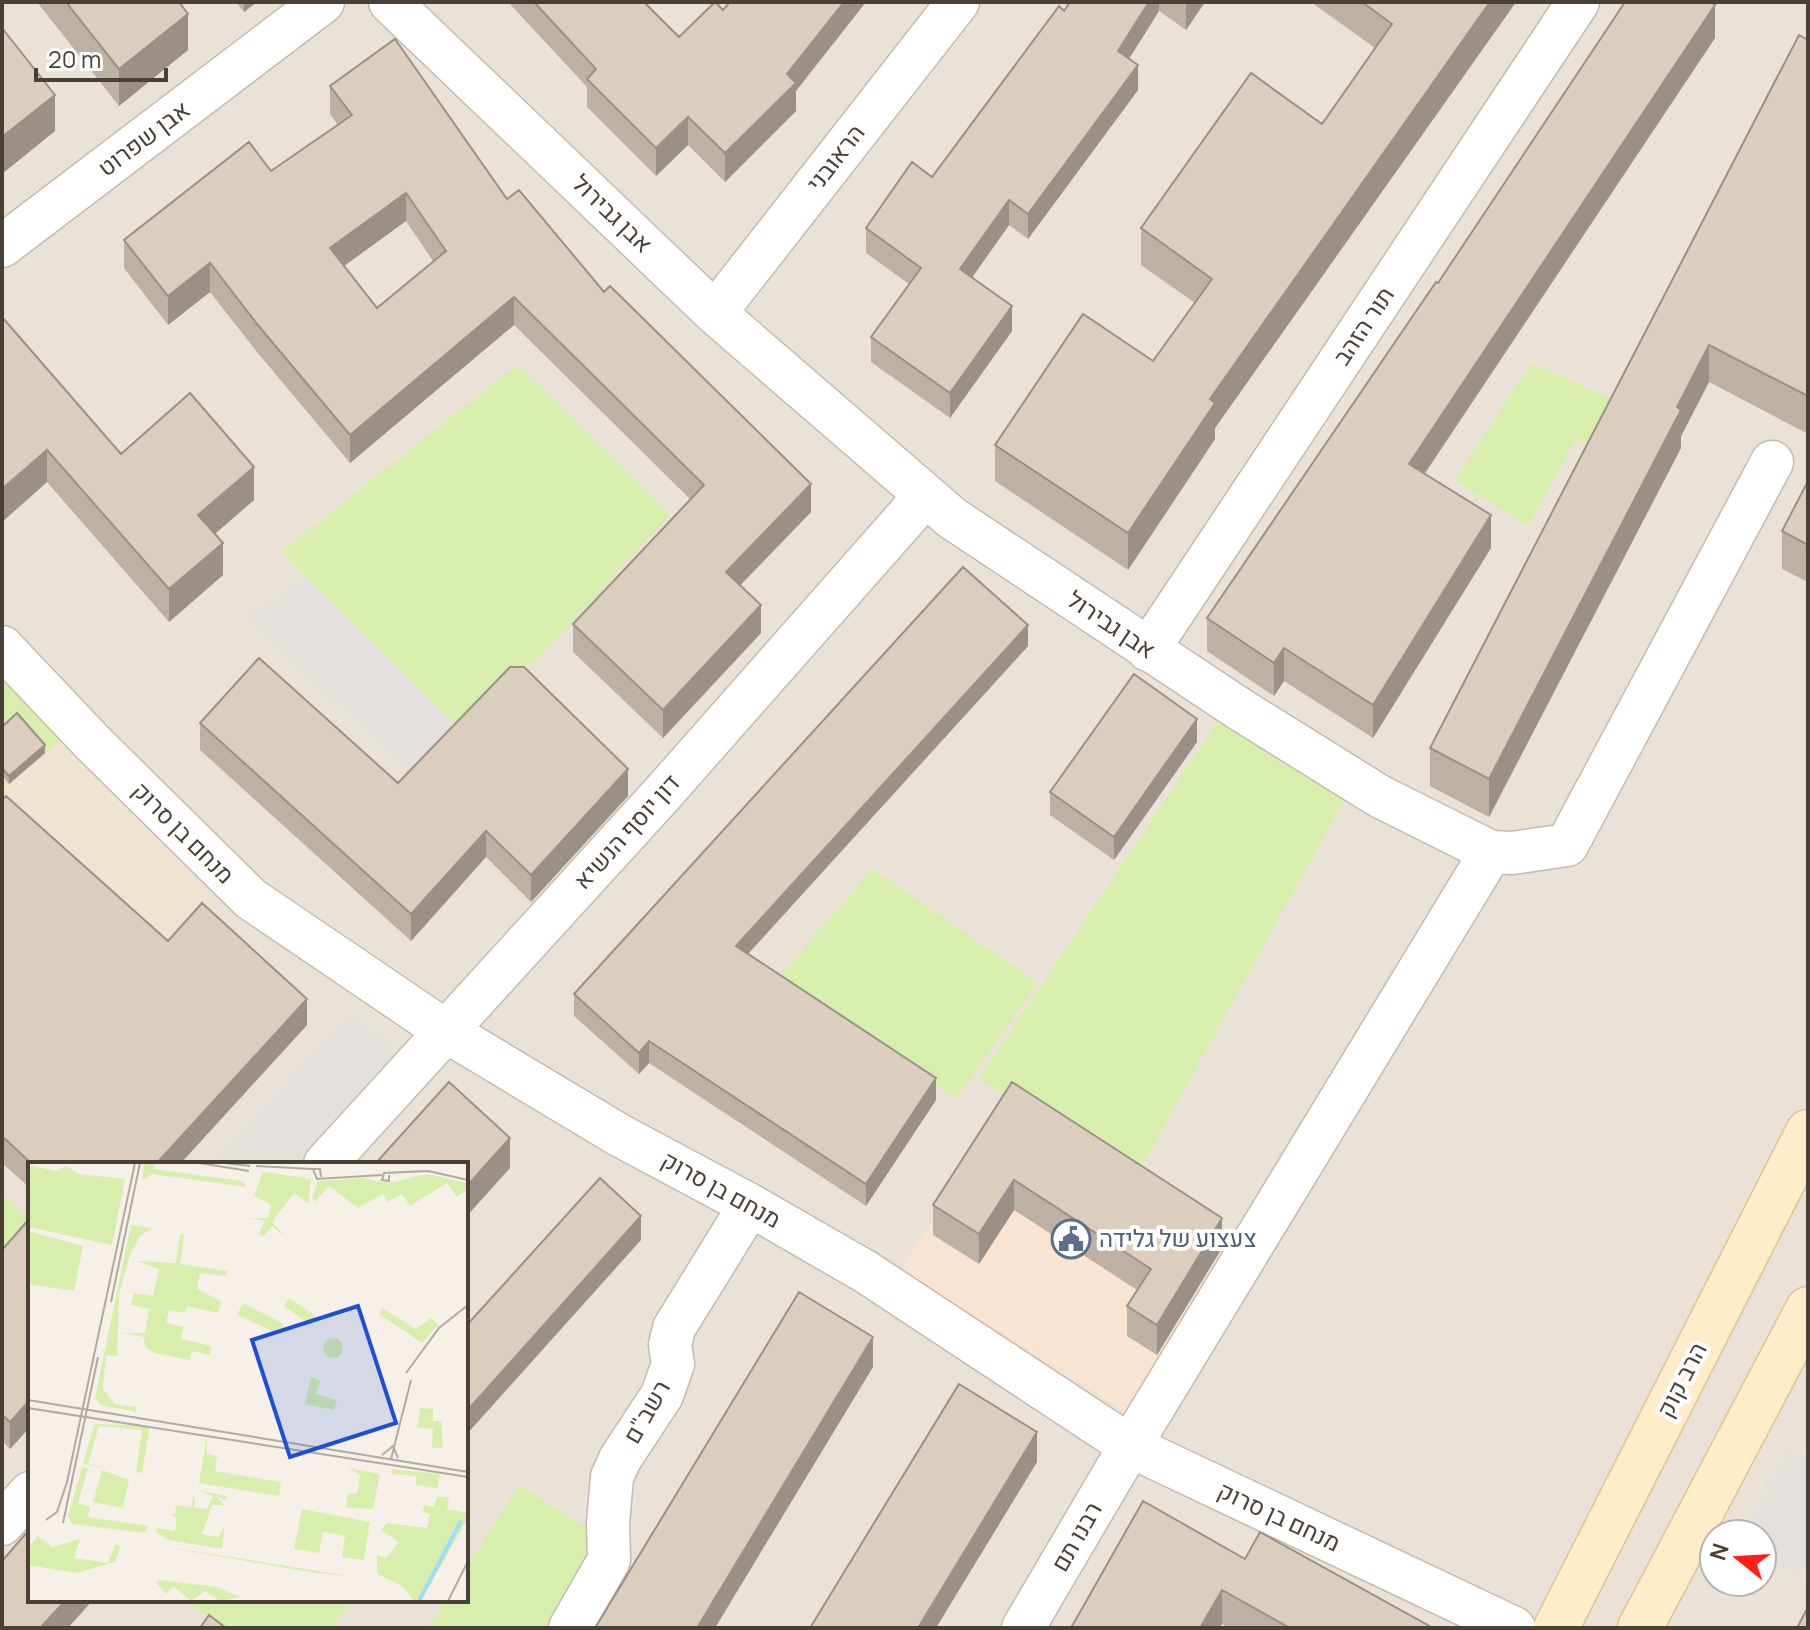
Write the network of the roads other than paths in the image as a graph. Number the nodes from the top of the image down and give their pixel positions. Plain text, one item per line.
1 (323, 2) edge
2 (390, 2) edge
3 (958, 2) edge
4 (1578, 2) edge
5 (2, 246) edge
6 (715, 313) junction
7 (1772, 462) dead end
8 (925, 496) junction
9 (2, 647) edge
10 (1148, 650) junction
11 (1491, 852) junction
12 (444, 1030) junction
13 (1808, 1132) edge
14 (327, 1162) edge
15 (750, 1205) junction
16 (1808, 1309) edge
17 (1130, 1446) junction
18 (28, 1495) edge
19 (2, 1524) edge
20 (1555, 1624) edge
21 (570, 1628) edge
22 (1023, 1628) edge
23 (1514, 1628) edge
24 (1640, 1628) edge

1 - 5 street, אבן שפרוט
2 - 6 street, אבן גבירול
3 - 6 street, הראובני
4 - 10 street, תור הזהב
6 - 8 street, אבן גבירול
7 - 11 street, אבן גבירול
8 - 10 street, אבן גבירול
8 - 12 street, דון יוסף הנשיא
9 - 12 street, מנחם בן סרוק
10 - 11 street, אבן גבירול
11 - 17 street, רבנו תם
12 - 14 street, דון יוסף הנשיא
12 - 15 street, מנחם בן סרוק
13 - 20 main road, הרב קוק
15 - 17 street, מנחם בן סרוק
15 - 21 street, רשב"ם
16 - 24 main road
17 - 22 street, רבנו תם
17 - 23 street, מנחם בן סרוק
18 - 19 street

